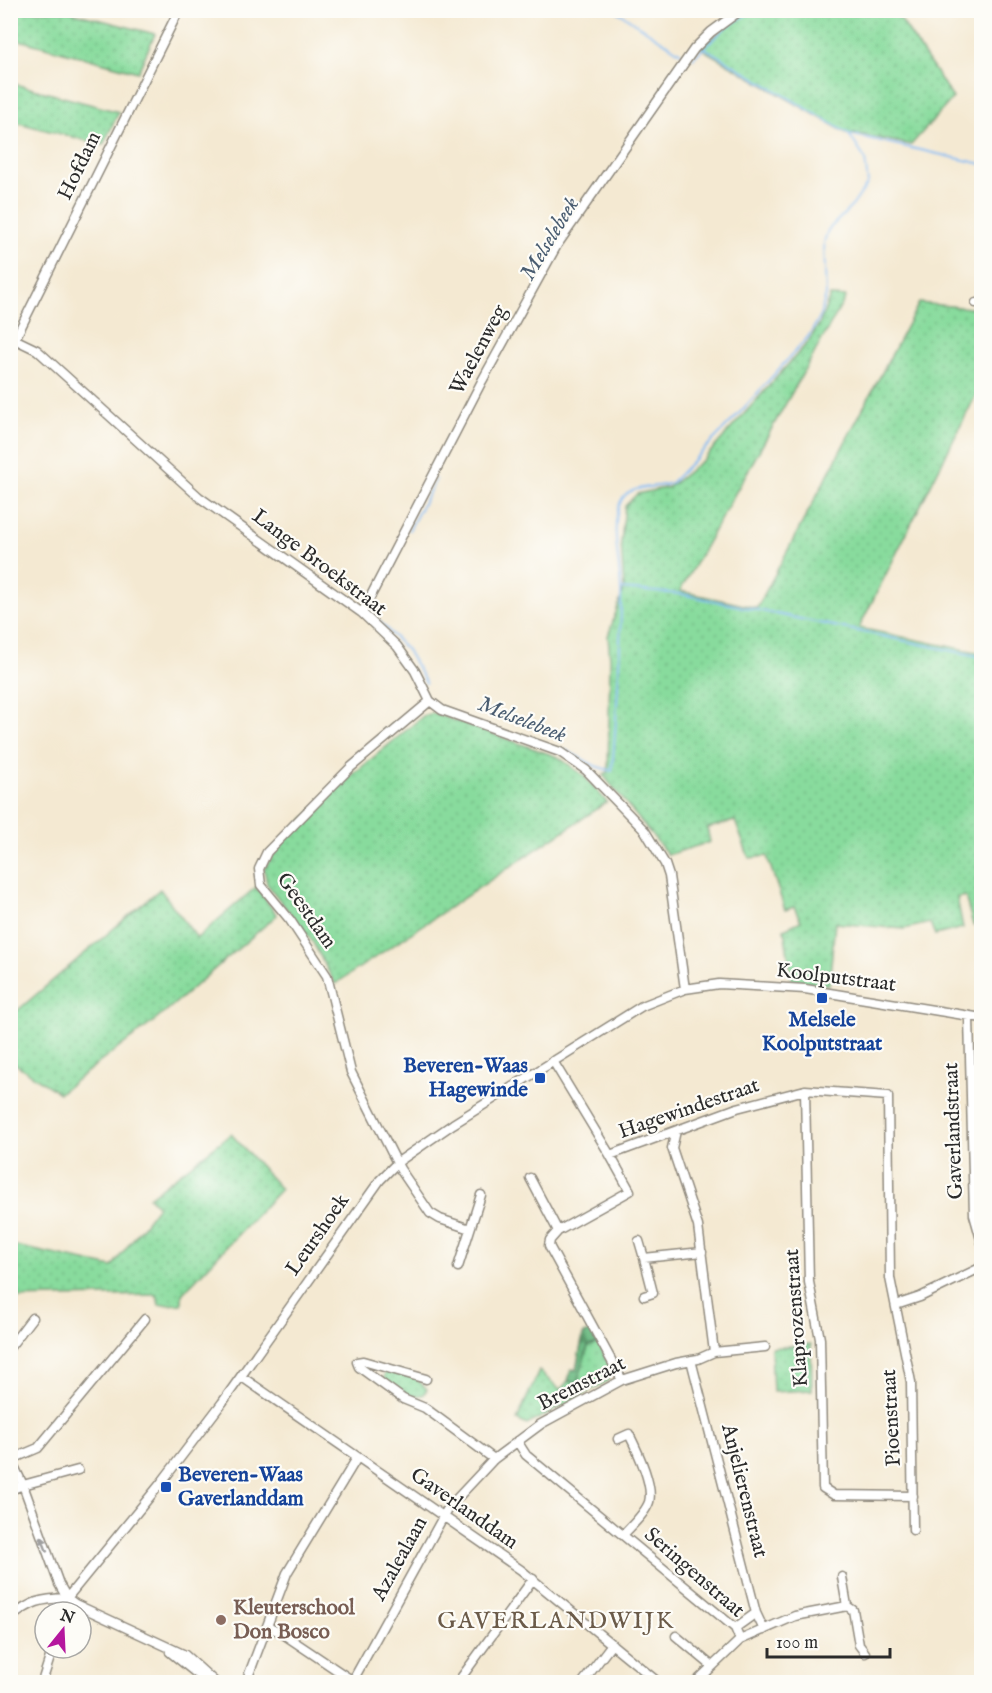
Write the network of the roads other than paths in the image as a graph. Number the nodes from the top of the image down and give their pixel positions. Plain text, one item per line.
1 (179, 10) edge
2 (741, 10) edge
3 (13, 338) edge
4 (362, 613) junction
5 (430, 701) junction
6 (685, 990) junction
7 (969, 1017) junction
8 (981, 1018) edge
9 (553, 1061) junction
10 (805, 1090) junction
11 (888, 1096) joint
12 (675, 1131) junction
13 (610, 1155) junction
14 (398, 1162) junction
15 (530, 1178) dead end
16 (482, 1195) dead end
17 (470, 1229) junction
18 (558, 1231) junction
19 (639, 1241) dead end
20 (981, 1243) edge
21 (702, 1252) junction
22 (644, 1258) junction
23 (458, 1267) dead end
24 (981, 1267) edge
25 (644, 1296) dead end
26 (896, 1305) junction
27 (32, 1318) dead end
28 (145, 1320) dead end
29 (10, 1347) edge
30 (765, 1347) dead end
31 (714, 1352) junction
32 (692, 1360) junction
33 (242, 1377) junction
34 (426, 1379) dead end
35 (622, 1380) junction
36 (618, 1439) dead end
37 (517, 1441) junction
38 (357, 1458) junction
39 (494, 1459) junction
40 (11, 1460) edge
41 (78, 1470) dead end
42 (23, 1485) junction
43 (10, 1490) edge
44 (913, 1496) junction
45 (444, 1517) junction
46 (913, 1530) dead end
47 (623, 1535) junction
48 (842, 1577) dead end
49 (533, 1579) junction
50 (66, 1598) junction
51 (847, 1606) junction
52 (756, 1613) junction
53 (10, 1618) edge
54 (267, 1626) junction
55 (735, 1628) junction
56 (764, 1630) junction
57 (676, 1636) dead end
58 (740, 1640) junction
59 (160, 1644) junction
60 (612, 1644) junction
61 (865, 1653) dead end
62 (50, 1660) edge
63 (712, 1666) junction
64 (352, 1682) edge
65 (42, 1683) edge
66 (207, 1683) edge
67 (215, 1683) edge
68 (246, 1683) edge
69 (458, 1683) edge
70 (582, 1683) edge
71 (658, 1683) edge
72 (696, 1683) edge

1 - 3 street, Hofdam
2 - 4 street, Waelenweg
3 - 4 street, Lange Broekstraat
4 - 5 street, Lange Broekstraat
5 - 6 street
5 - 14 street, Geestdam
6 - 7 street, Koolputstraat
6 - 9 street, Leurshoek
7 - 8 street, Koolputstraat
7 - 20 street, Gaverlandstraat
9 - 13 street, Hagewindestraat
9 - 14 street, Leurshoek
10 - 11 street, Hagewindestraat
10 - 12 street, Hagewindestraat
10 - 44 street, Klaprozenstraat
11 - 26 street, Pioenstraat
12 - 13 street, Hagewindestraat
12 - 21 street
13 - 18 street
14 - 17 street, Geestdam
14 - 33 street, Leurshoek
15 - 18 street
16 - 17 street
17 - 23 street
18 - 35 street
19 - 22 street
21 - 22 street
21 - 31 street
22 - 25 street
24 - 26 street
26 - 44 street, Pioenstraat
27 - 29 street
28 - 40 street
30 - 31 street, Bremstraat
31 - 32 street, Bremstraat
32 - 35 street, Bremstraat
32 - 52 street, Anjelierenstraat
33 - 38 street, Gaverlanddam
33 - 50 street, Leurshoek
34 - 39 street
35 - 37 street, Bremstraat
36 - 47 street, Seringenstraat
37 - 39 street, Bremstraat
37 - 47 street, Seringenstraat
38 - 45 street, Gaverlanddam
38 - 54 street
39 - 45 street, Bremstraat
40 - 42 street
41 - 42 street
42 - 43 street
50 -> 42 street
44 - 46 street, Pioenstraat
45 - 49 street, Gaverlanddam
45 - 64 street, Azalealaan
47 - 55 street, Seringenstraat
48 - 51 street
49 - 60 street, Gaverlanddam
49 - 69 street
50 - 53 street
50 - 59 street
51 - 56 street
51 - 61 street
52 - 55 street
52 - 56 street, Anjelierenstraat
54 - 64 street, Azalealaan
54 - 68 street
55 - 58 street, Seringenstraat
56 - 58 street
57 - 63 street
58 - 63 street
59 - 66 street
59 - 67 street
60 - 70 street
60 - 71 street, Gaverlanddam
62 - 65 street
63 - 72 street

